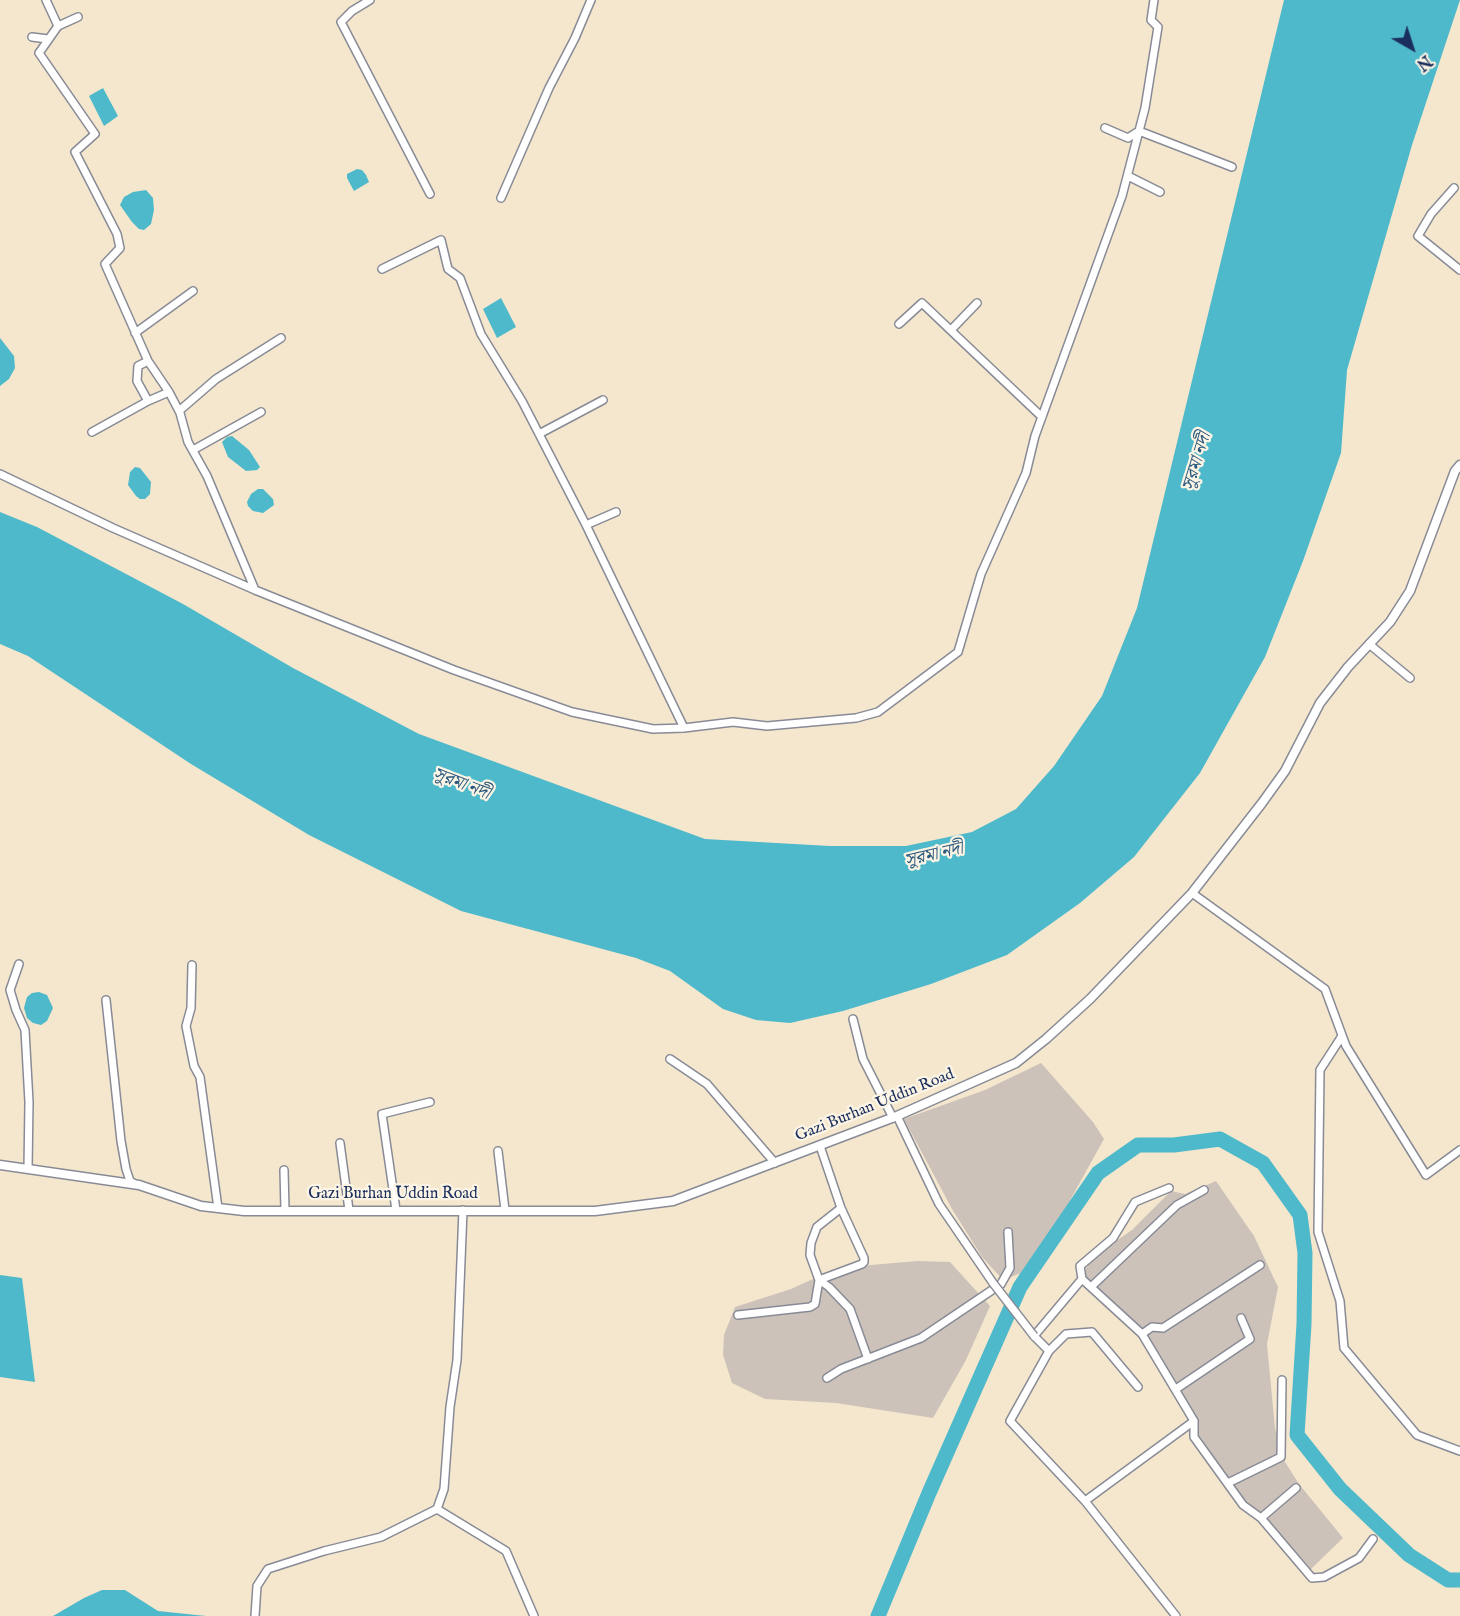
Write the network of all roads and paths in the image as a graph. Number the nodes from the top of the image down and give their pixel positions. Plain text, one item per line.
1 (46, 0) edge
2 (370, 0) edge
3 (591, 0) edge
4 (1154, 0) edge
5 (78, 17) dead end
6 (58, 26) junction
7 (32, 37) dead end
8 (48, 39) junction
9 (1105, 128) dead end
10 (1139, 131) junction
11 (1232, 166) dead end
12 (1128, 176) junction
13 (1454, 188) dead end
14 (1160, 192) dead end
15 (430, 194) dead end
16 (501, 198) dead end
17 (382, 269) dead end
18 (1460, 270) edge
19 (193, 291) dead end
20 (977, 303) dead end
21 (899, 324) dead end
22 (951, 330) junction
23 (135, 333) junction
24 (281, 338) dead end
25 (148, 361) junction
26 (169, 392) junction
27 (603, 400) dead end
28 (148, 401) junction
29 (179, 411) junction
30 (261, 412) dead end
31 (1042, 417) junction
32 (92, 432) dead end
33 (538, 434) junction
34 (193, 450) junction
35 (1460, 465) edge
36 (0, 474) edge
37 (616, 512) dead end
38 (586, 525) junction
39 (255, 590) junction
40 (1369, 644) junction
41 (1410, 678) dead end
42 (684, 728) junction
43 (1192, 893) junction
44 (19, 964) dead end
45 (192, 964) dead end
46 (106, 1000) dead end
47 (854, 1019) dead end
48 (1342, 1036) junction
49 (670, 1059) dead end
50 (430, 1102) dead end
51 (895, 1117) junction
52 (340, 1143) dead end
53 (820, 1146) junction
54 (1460, 1150) edge
55 (498, 1151) dead end
56 (775, 1163) junction
57 (0, 1165) edge
58 (28, 1169) junction
59 (285, 1170) dead end
60 (135, 1184) junction
61 (1169, 1188) dead end
62 (1204, 1190) dead end
63 (218, 1208) junction
64 (841, 1208) junction
65 (285, 1210) junction
66 (349, 1210) junction
67 (396, 1210) junction
68 (463, 1210) junction
69 (505, 1210) junction
70 (1008, 1232) dead end
71 (1260, 1265) dead end
72 (1083, 1279) junction
73 (819, 1280) junction
74 (1091, 1287) junction
75 (738, 1315) dead end
76 (1241, 1318) dead end
77 (1142, 1334) junction
78 (1034, 1336) junction
79 (1048, 1351) junction
80 (868, 1359) junction
81 (827, 1378) dead end
82 (1282, 1380) dead end
83 (1138, 1387) dead end
84 (1176, 1389) junction
85 (1194, 1421) junction
86 (1460, 1451) edge
87 (1228, 1483) junction
88 (1296, 1488) dead end
89 (1085, 1502) junction
90 (438, 1509) junction
91 (1261, 1518) junction
92 (1373, 1539) dead end
93 (255, 1616) edge
94 (534, 1616) edge
95 (1176, 1616) edge

1 - 6 street
2 - 15 street
3 - 16 street
4 - 10 street
5 - 6 street
6 - 8 street
7 - 8 street
8 - 23 street
9 - 10 street
10 - 11 street
10 - 12 street
12 - 14 street
12 - 31 street
13 - 18 street
17 - 33 street
19 - 23 street
20 - 22 street
21 - 22 street
22 - 31 street
23 - 25 street
24 - 29 street
25 - 26 street
25 - 28 street
26 - 28 street
26 - 29 street
27 - 33 street
28 - 32 street
29 - 34 street
30 - 34 street
31 - 42 street
33 - 38 street
34 - 39 street
35 - 40 street, Gazi Burhan Uddin Road
36 - 39 street
37 - 38 street
38 - 42 street
39 - 42 street
40 - 41 street
40 - 43 street, Gazi Burhan Uddin Road
43 - 48 street
43 - 51 street, Gazi Burhan Uddin Road
44 - 58 street
45 - 63 street
46 - 60 street
47 - 51 street
48 - 54 street
48 - 86 street
49 - 56 street
50 - 67 street
51 - 53 street, Gazi Burhan Uddin Road
51 - 78 street, bridge
52 - 66 street
53 - 56 street, Gazi Burhan Uddin Road
53 - 64 street
55 - 69 street
56 - 69 street, Gazi Burhan Uddin Road
57 - 58 street, Gazi Burhan Uddin Road
58 - 60 street, Gazi Burhan Uddin Road
59 - 65 street
60 - 63 street, Gazi Burhan Uddin Road
61 - 72 street
62 - 74 street
63 - 65 street, Gazi Burhan Uddin Road
64 - 73 street
64 - 73 street
65 - 66 street, Gazi Burhan Uddin Road
66 - 67 street, Gazi Burhan Uddin Road
67 - 68 street, Gazi Burhan Uddin Road
68 - 69 street, Gazi Burhan Uddin Road
68 - 90 street
70 - 80 street
71 - 77 street
72 - 74 street
72 - 78 street
73 - 75 street
73 - 80 street
74 - 77 street
76 - 84 street
77 - 84 street
78 - 79 street
79 - 83 street
79 - 89 street
80 - 81 street
82 - 87 street
84 - 85 street
85 - 87 street
85 - 89 street
87 - 91 street
88 - 91 street
89 - 95 street
90 - 93 street
90 - 94 street
91 - 92 street

